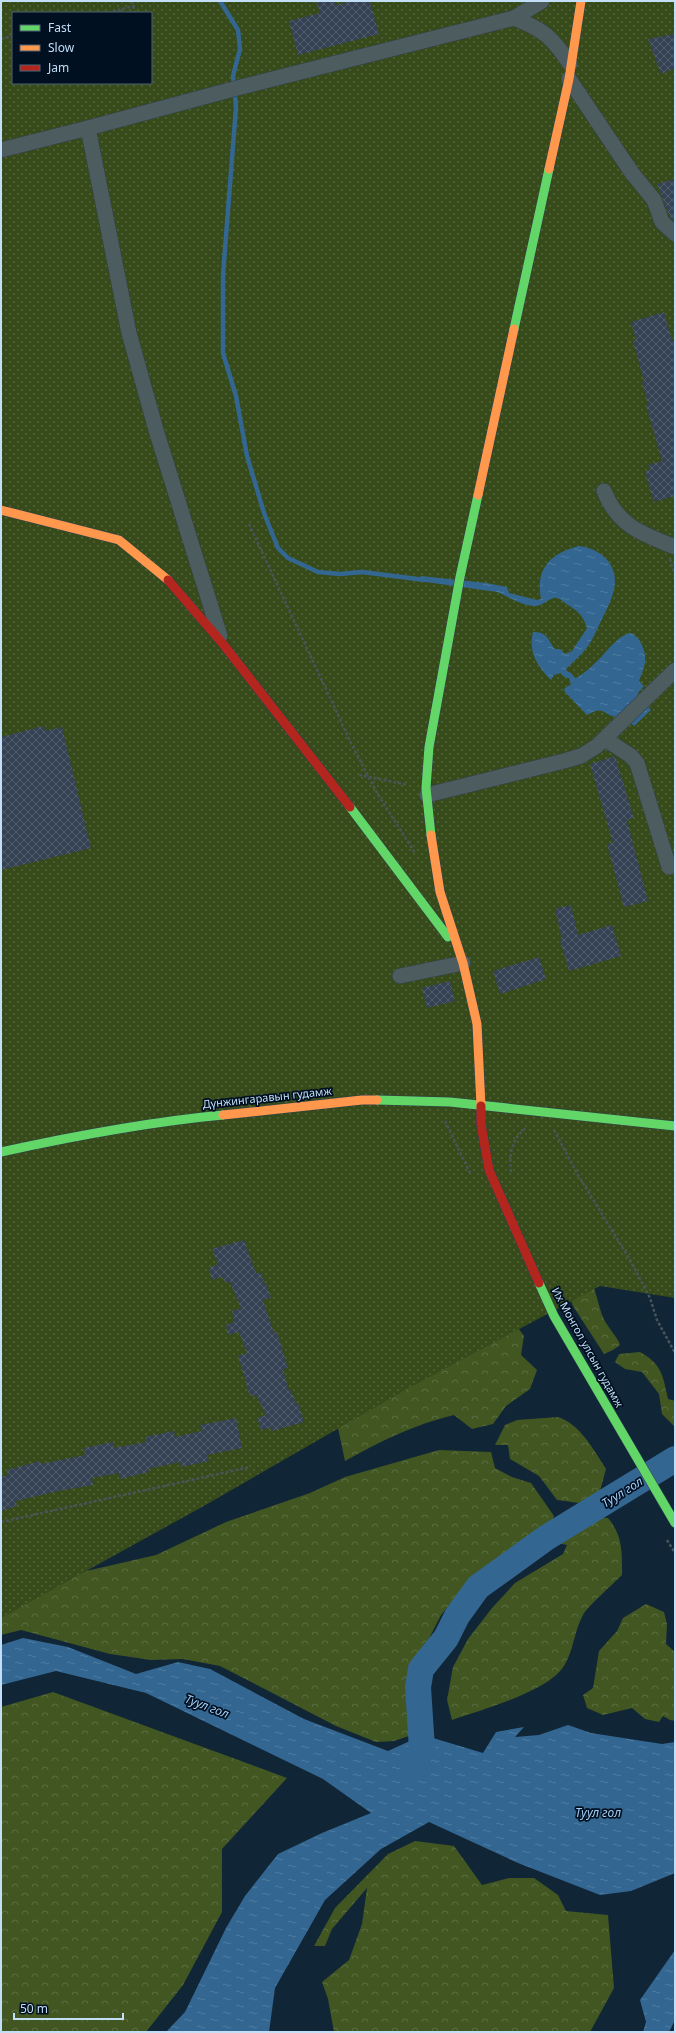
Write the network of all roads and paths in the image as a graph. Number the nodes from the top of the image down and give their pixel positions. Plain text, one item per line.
1 (132, 1) edge
2 (542, 1) edge
3 (581, 1) edge
4 (132, 6) junction
5 (111, 12) edge
6 (135, 12) edge
7 (514, 18) junction
8 (12, 36) edge
9 (1, 39) edge
10 (570, 72) junction
11 (88, 128) junction
12 (1, 150) edge
13 (675, 234) edge
14 (604, 491) dead end
15 (1, 510) edge
16 (249, 524) dead end
17 (675, 547) edge
18 (223, 644) junction
19 (675, 670) edge
20 (605, 739) junction
21 (359, 775) dead end
22 (368, 777) junction
23 (427, 792) junction
24 (418, 858) dead end
25 (669, 867) dead end
26 (461, 958) junction
27 (400, 976) dead end
28 (481, 1106) junction
29 (531, 1126) dead end
30 (559, 1126) dead end
31 (675, 1126) edge
32 (1, 1152) edge
33 (512, 1177) dead end
34 (675, 1353) edge
35 (250, 1467) dead end
36 (1, 1522) edge
37 (675, 1523) edge

1 - 4 path
2 - 7 street
3 - 10 street, Их Монгол улсын гудамж
4 - 5 path
4 - 6 path
7 - 10 street
7 - 11 street
8 - 9 path
10 - 13 street
10 - 23 street, Их Монгол улсын гудамж
11 - 12 street
11 - 18 street
14 - 17 street
15 - 18 street
16 - 22 path
18 - 26 street
19 - 20 street
20 - 23 street
20 - 25 street
21 - 22 path
22 - 23 path
22 - 24 path
23 - 26 street, Их Монгол улсын гудамж
26 - 27 street
26 - 28 street, Их Монгол улсын гудамж
28 - 31 street, Дүнжингаравын гудамж
28 - 32 street, Дүнжингаравын гудамж
28 - 37 street, Их Монгол улсын гудамж
29 - 33 path
30 - 34 path
35 - 36 path

